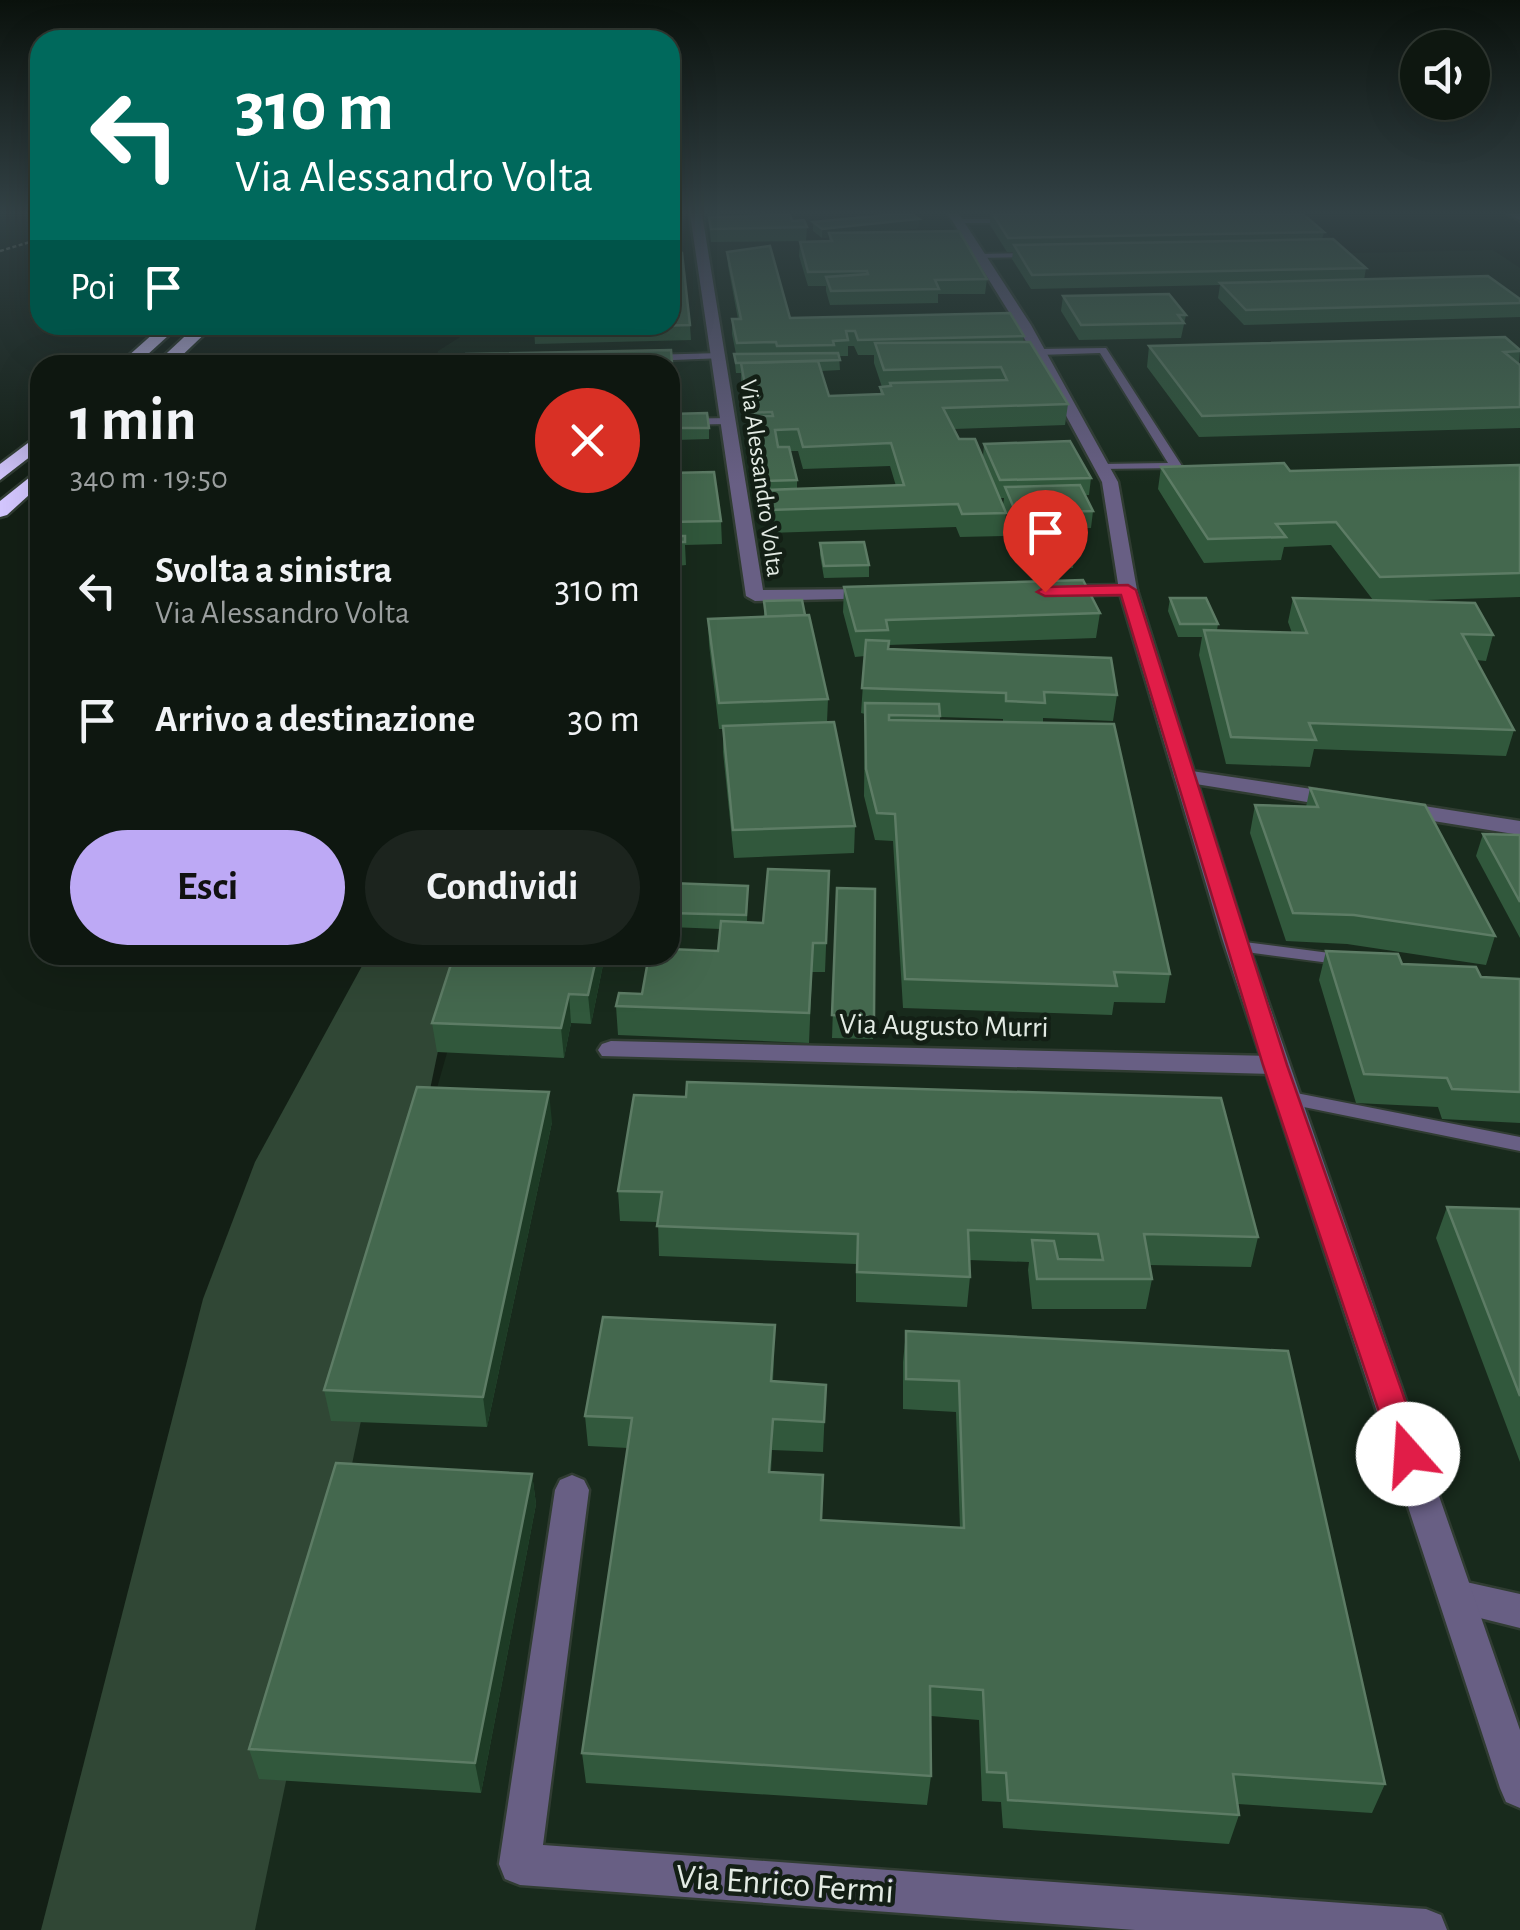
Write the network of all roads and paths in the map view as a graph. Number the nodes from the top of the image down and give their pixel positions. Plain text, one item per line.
1 (711, 304) edge
2 (1007, 304) edge
3 (160, 335) edge
4 (195, 335) edge
5 (1038, 352) junction
6 (138, 355) edge
7 (173, 355) edge
8 (720, 355) junction
9 (680, 357) edge
10 (730, 421) junction
11 (680, 422) edge
12 (30, 448) edge
13 (1101, 467) junction
14 (0, 474) edge
15 (30, 484) edge
16 (0, 511) edge
17 (1128, 590) junction
18 (1042, 592) edge
19 (889, 594) edge
20 (1185, 776) junction
21 (1520, 828) edge
22 (1237, 946) junction
23 (1372, 964) edge
24 (611, 1050) dead end
25 (1275, 1065) junction
26 (1286, 1097) junction
27 (1520, 1144) edge
28 (572, 1490) dead end
29 (1458, 1596) junction
30 (1520, 1612) edge
31 (1520, 1788) edge
32 (1426, 1930) edge

1 - 8 street, Via Alessandro Volta
2 - 5 street
3 - 6 highway
4 - 7 highway
5 - 13 street
5 - 13 lane
8 - 9 lane
8 - 10 street, Via Alessandro Volta
10 - 11 lane
10 - 19 street, Via Alessandro Volta
12 - 14 highway
13 - 17 street
15 - 16 highway
17 - 18 street
17 - 20 street
20 - 21 street
20 - 22 street
22 - 23 lane
22 - 25 street
24 - 25 street, Via Augusto Murri
25 - 26 street
26 - 27 lane
26 - 29 street
28 - 32 street, Via Enrico Fermi
29 - 30 street
29 - 31 street

